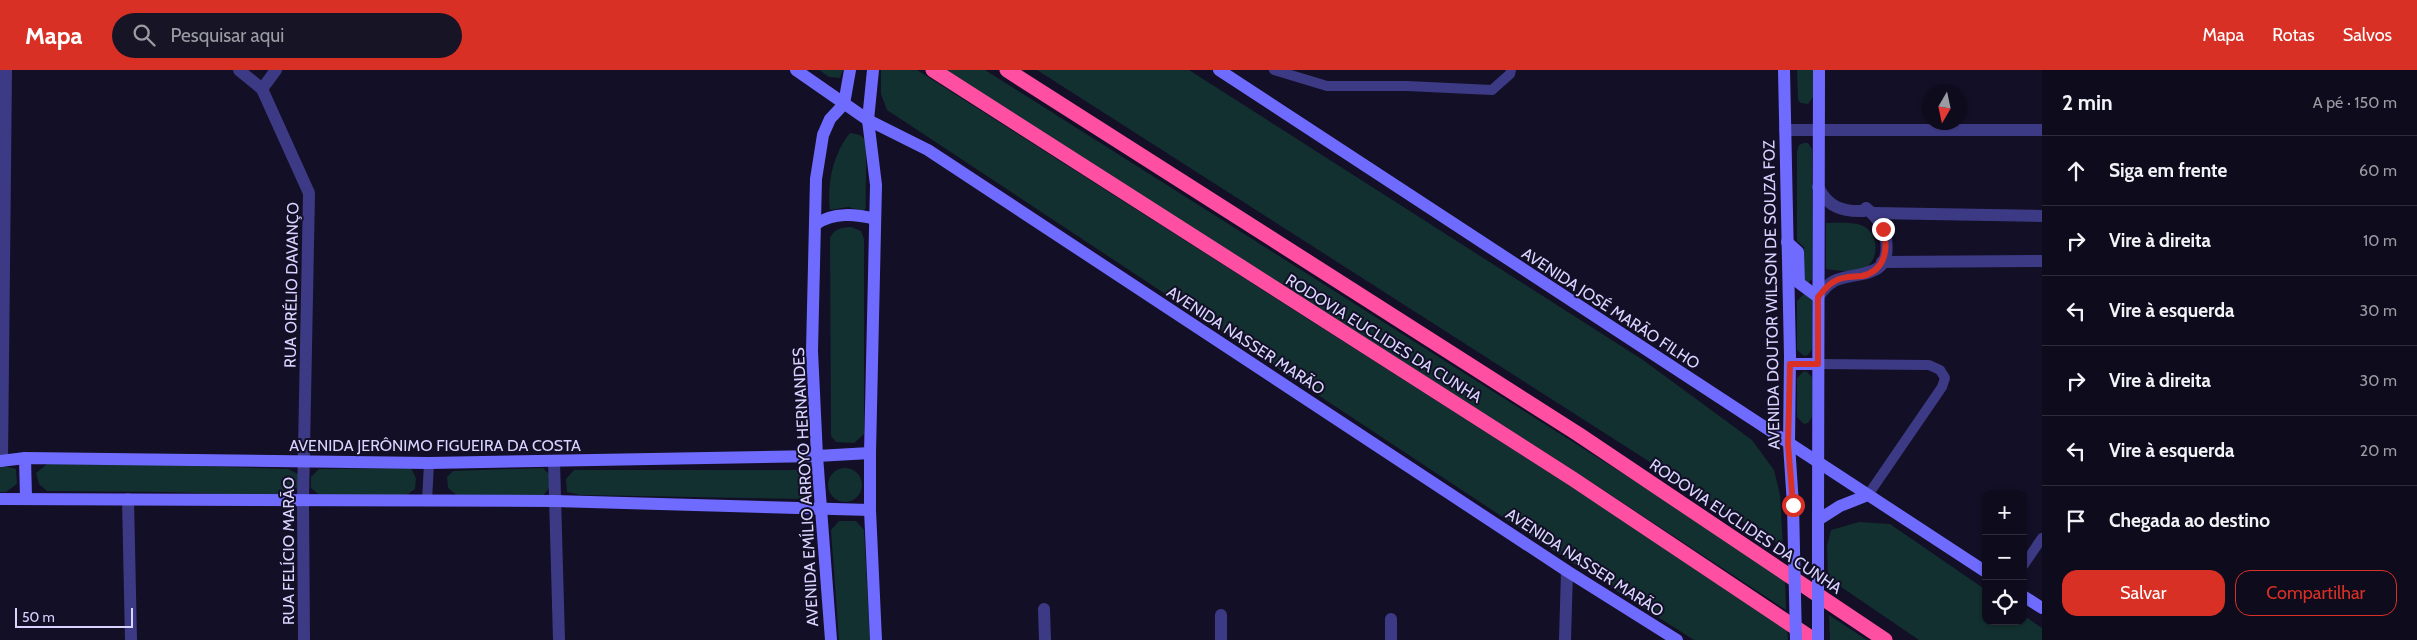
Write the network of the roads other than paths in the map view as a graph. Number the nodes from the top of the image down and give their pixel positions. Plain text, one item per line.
1 (6, 70) edge
2 (239, 70) edge
3 (276, 70) edge
4 (796, 70) edge
5 (850, 70) edge
6 (933, 70) edge
7 (1007, 70) edge
8 (1219, 70) edge
9 (1274, 70) edge
10 (1511, 70) edge
11 (1784, 70) edge
12 (1818, 70) edge
13 (873, 72) edge
14 (262, 89) junction
15 (844, 104) junction
16 (868, 120) junction
17 (1785, 130) junction
18 (1818, 130) junction
19 (2042, 130) edge
20 (1818, 187) junction
21 (1873, 213) junction
22 (2042, 216) edge
23 (875, 219) junction
24 (816, 224) junction
25 (2, 231) edge
26 (1787, 242) junction
27 (2042, 261) edge
28 (1882, 262) junction
29 (1818, 297) junction
30 (1790, 364) junction
31 (1818, 364) junction
32 (1788, 444) junction
33 (870, 453) junction
34 (817, 456) junction
35 (25, 458) junction
36 (1, 461) edge
37 (305, 462) junction
38 (554, 462) junction
39 (1818, 462) junction
40 (429, 463) junction
41 (1868, 495) junction
42 (26, 498) junction
43 (128, 498) junction
44 (0, 499) edge
45 (303, 501) junction
46 (426, 501) junction
47 (554, 501) junction
48 (821, 508) junction
49 (870, 510) junction
50 (1818, 525) junction
51 (2042, 538) edge
52 (2027, 560) edge
53 (1982, 569) edge
54 (1567, 571) junction
55 (2027, 599) edge
56 (2042, 608) edge
57 (1044, 609) dead end
58 (1221, 615) dead end
59 (1391, 619) dead end
60 (131, 640) edge
61 (304, 640) edge
62 (559, 640) edge
63 (831, 640) edge
64 (876, 640) edge
65 (1044, 640) edge
66 (1221, 640) edge
67 (1391, 640) edge
68 (1565, 640) edge
69 (1677, 640) edge
70 (1796, 640) edge
71 (1816, 640) edge
72 (1885, 640) edge

1 - 25 street
2 - 14 street
3 - 14 street
4 - 15 main road, AVENIDA NASSER MARÃO
5 - 15 main road, AVENIDA EMÍLIO ARROYO HERNANDES
6 - 71 highway, RODOVIA EUCLIDES DA CUNHA
7 - 72 highway, RODOVIA EUCLIDES DA CUNHA
8 - 32 main road, AVENIDA JOSÉ MARÃO FILHO
9 - 10 lane
11 - 17 main road, AVENIDA DOUTOR WILSON DE SOUZA FOZ
12 - 18 main road
13 - 16 main road
14 - 37 street, RUA ORÉLIO DAVANÇO
15 - 16 main road, AVENIDA NASSER MARÃO
15 - 24 main road, AVENIDA EMÍLIO ARROYO HERNANDES
16 - 23 main road
16 - 54 main road, AVENIDA NASSER MARÃO
17 - 18 street
17 - 26 main road, AVENIDA DOUTOR WILSON DE SOUZA FOZ
18 - 19 street
18 - 20 main road
20 - 21 street
20 - 29 main road
21 - 22 street
21 - 28 street
23 - 24 main road
23 - 33 main road
24 - 34 main road, AVENIDA EMÍLIO ARROYO HERNANDES
25 - 36 street
26 - 29 main road
26 - 30 main road, AVENIDA DOUTOR WILSON DE SOUZA FOZ
27 - 28 street
28 - 29 street
29 - 31 main road
30 - 31 main road
30 - 32 main road, AVENIDA DOUTOR WILSON DE SOUZA FOZ
31 - 39 main road
31 - 41 lane
32 - 39 main road, AVENIDA JOSÉ MARÃO FILHO
32 - 70 main road, AVENIDA DOUTOR WILSON DE SOUZA FOZ, bridge
33 - 34 main road, AVENIDA JERÔNIMO FIGUEIRA DA COSTA
33 - 49 main road
34 - 38 main road, AVENIDA JERÔNIMO FIGUEIRA DA COSTA
34 - 48 main road, AVENIDA EMÍLIO ARROYO HERNANDES
35 - 36 main road, AVENIDA JERÔNIMO FIGUEIRA DA COSTA
35 - 37 main road, AVENIDA JERÔNIMO FIGUEIRA DA COSTA
35 - 42 main road
37 - 40 main road, AVENIDA JERÔNIMO FIGUEIRA DA COSTA
37 - 45 street, RUA FELÍCIO MARÃO
38 - 40 main road, AVENIDA JERÔNIMO FIGUEIRA DA COSTA
38 - 47 street
39 - 41 main road, AVENIDA JOSÉ MARÃO FILHO
39 - 50 main road
40 - 46 lane
41 - 50 main road
41 - 53 main road, AVENIDA JOSÉ MARÃO FILHO
42 - 43 main road
42 - 44 main road
43 - 45 main road
43 - 60 street
45 - 46 main road
45 - 61 street, RUA FELÍCIO MARÃO
46 - 47 main road
47 - 48 main road
47 - 62 street
48 - 49 main road
48 - 63 main road, AVENIDA EMÍLIO ARROYO HERNANDES
49 - 64 main road
50 - 71 main road, bridge
51 - 52 lane
54 - 68 street
54 - 69 main road, AVENIDA NASSER MARÃO
55 - 56 main road
57 - 65 street
58 - 66 street
59 - 67 street

